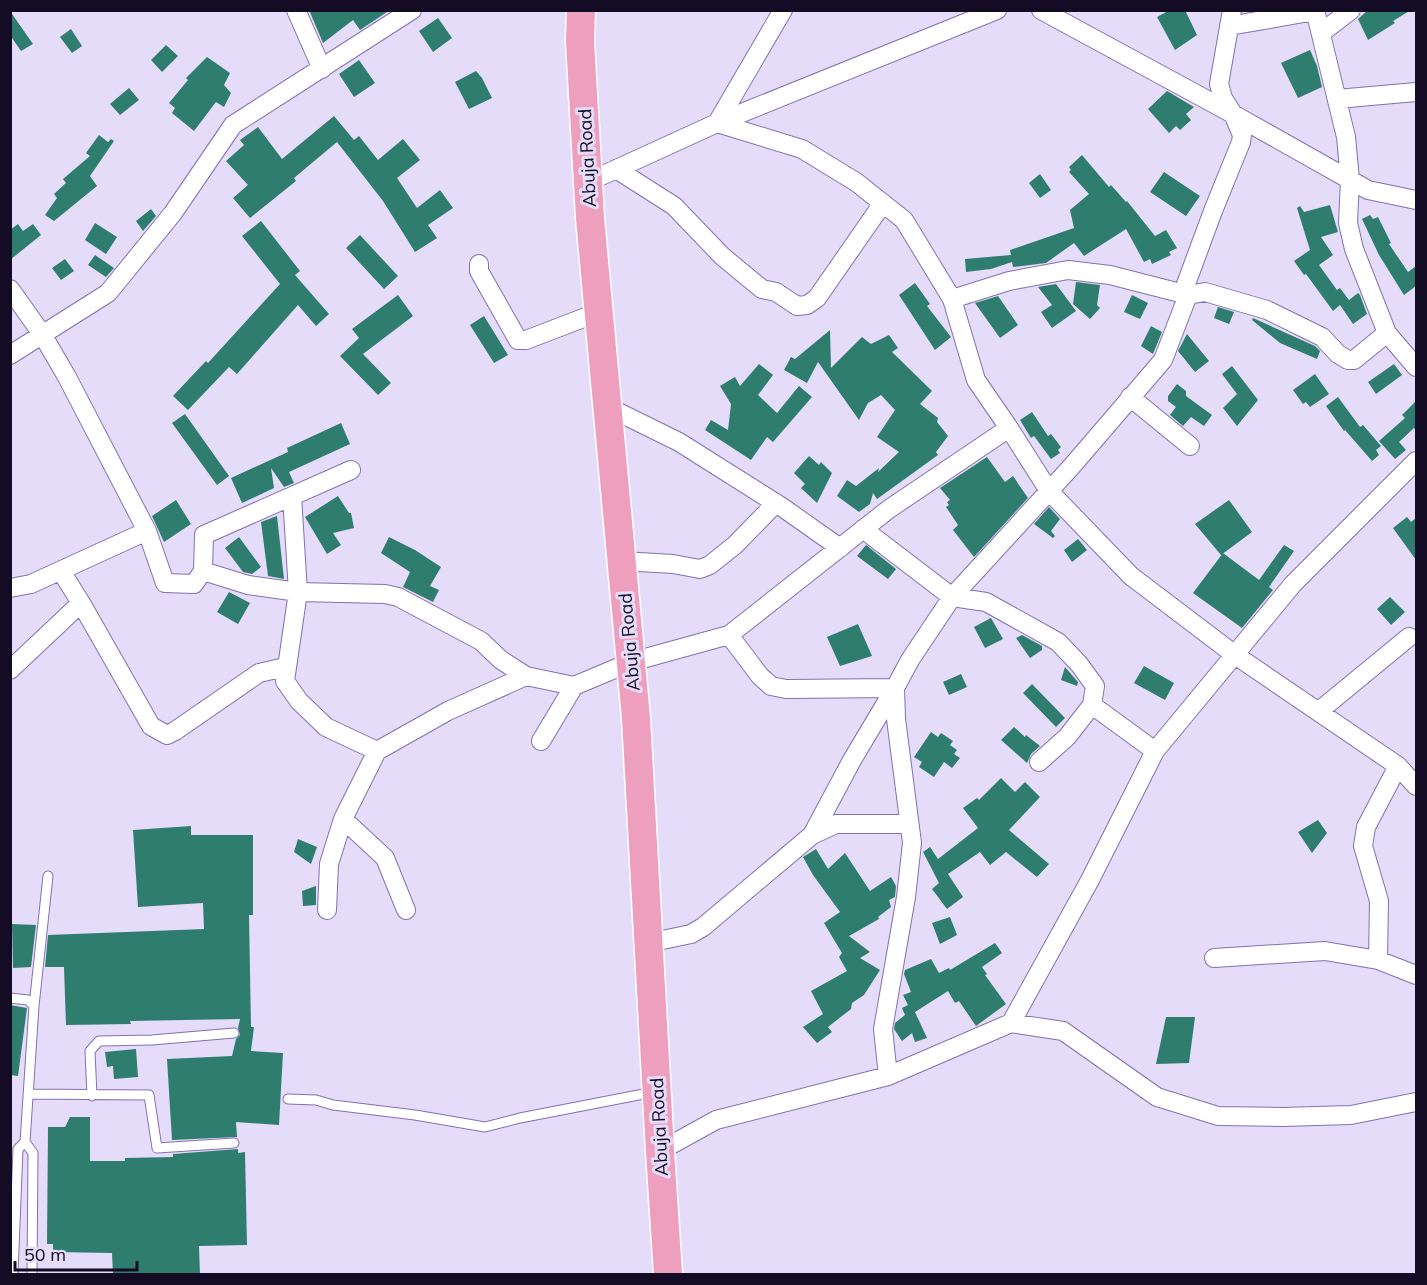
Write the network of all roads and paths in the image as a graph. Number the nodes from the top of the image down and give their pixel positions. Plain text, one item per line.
1 (296, 10) edge
2 (412, 10) edge
3 (581, 10) edge
4 (996, 10) edge
5 (1041, 10) edge
6 (1351, 10) edge
7 (783, 11) edge
8 (1315, 11) edge
9 (1231, 18) edge
10 (1321, 33) junction
11 (322, 69) junction
12 (1416, 92) edge
13 (1337, 99) junction
14 (1233, 114) junction
15 (717, 123) junction
16 (616, 169) junction
17 (1350, 180) junction
18 (588, 182) junction
19 (1416, 200) edge
20 (883, 203) junction
21 (479, 264) dead end
22 (10, 289) edge
23 (1188, 295) junction
24 (952, 299) junction
25 (599, 312) junction
26 (1387, 333) junction
27 (42, 334) junction
28 (10, 355) edge
29 (1416, 367) edge
30 (1130, 397) junction
31 (608, 407) junction
32 (1009, 428) junction
33 (1190, 446) dead end
34 (1416, 461) edge
35 (351, 470) dead end
36 (1049, 492) junction
37 (292, 496) junction
38 (776, 503) junction
39 (864, 529) junction
40 (147, 531) junction
41 (840, 548) junction
42 (622, 561) junction
43 (61, 571) junction
44 (203, 571) junction
45 (10, 588) edge
46 (298, 592) junction
47 (952, 597) junction
48 (81, 603) junction
49 (729, 636) junction
50 (1409, 637) dead end
51 (1235, 655) junction
52 (632, 662) junction
53 (285, 667) junction
54 (10, 670) edge
55 (526, 676) junction
56 (574, 686) junction
57 (894, 688) junction
58 (1092, 705) junction
59 (1319, 711) junction
60 (541, 741) dead end
61 (377, 751) junction
62 (1155, 751) junction
63 (1039, 762) dead end
64 (1398, 766) junction
65 (1416, 786) edge
66 (343, 819) junction
67 (909, 824) junction
68 (812, 835) junction
69 (48, 876) dead end
70 (327, 910) dead end
71 (406, 910) dead end
72 (648, 943) junction
73 (1214, 958) dead end
74 (1378, 960) junction
75 (1416, 975) edge
76 (10, 998) edge
77 (34, 1006) junction
78 (1011, 1023) junction
79 (234, 1034) dead end
80 (888, 1076) junction
81 (656, 1092) junction
82 (28, 1094) junction
83 (92, 1096) junction
84 (288, 1099) dead end
85 (1416, 1102) edge
86 (25, 1142) junction
87 (234, 1143) dead end
88 (660, 1151) junction
89 (13, 1275) edge
90 (32, 1275) edge
91 (668, 1275) edge

1 - 11 street
2 - 11 street
3 - 18 main road, Abuja Road
4 - 15 street
5 - 14 street
6 - 10 street
7 - 15 street
8 - 9 street
8 - 10 street
9 - 14 street
10 - 13 street
11 - 27 street
12 - 13 street
13 - 17 street
14 - 17 street
14 - 23 street
15 - 16 street
15 - 20 street
16 - 18 street
16 - 20 street
17 - 19 street
17 - 26 street
18 - 25 main road, Abuja Road
20 - 24 street
21 - 25 street
22 - 27 street
23 - 24 street
23 - 26 street
23 - 30 street
24 - 32 street
25 - 31 main road, Abuja Road
26 - 29 street
27 - 28 street
27 - 40 street
30 - 33 street
30 - 36 street
31 - 38 street
31 - 42 main road, Abuja Road
32 - 36 street
32 - 39 street
34 - 51 street
35 - 37 street
36 - 47 street
36 - 51 street
37 - 44 street
37 - 46 street
38 - 41 street
38 - 42 street
39 - 41 street
39 - 47 street
40 - 43 street
40 - 44 street
41 - 49 street
42 - 52 main road, Abuja Road
43 - 45 street
43 - 48 street
44 - 46 street
46 - 53 street
46 - 55 street
47 - 57 street
47 - 58 street
48 - 53 street
48 - 54 street
49 - 52 street
49 - 57 street
50 - 59 street
51 - 59 street
51 - 62 street
52 - 56 street
52 - 72 main road, Abuja Road
53 - 61 street
55 - 56 street
55 - 61 street
56 - 60 street
57 - 67 street
57 - 68 street
58 - 62 street
58 - 63 street
59 - 64 street
61 - 66 street
62 - 78 street
64 - 65 street
64 - 74 street
66 - 70 street
66 - 71 street
67 - 68 street
67 - 80 street
68 - 72 street
69 - 77 lane
72 - 81 main road, Abuja Road
73 - 74 street
74 - 75 street
76 - 77 lane
77 - 82 lane
78 - 80 street
78 - 85 street
79 - 83 lane
80 - 88 street
81 - 84 lane
81 - 88 main road, Abuja Road
82 - 83 lane
82 - 86 lane
83 - 87 lane
86 - 89 lane
86 - 90 lane
88 - 91 main road, Abuja Road

